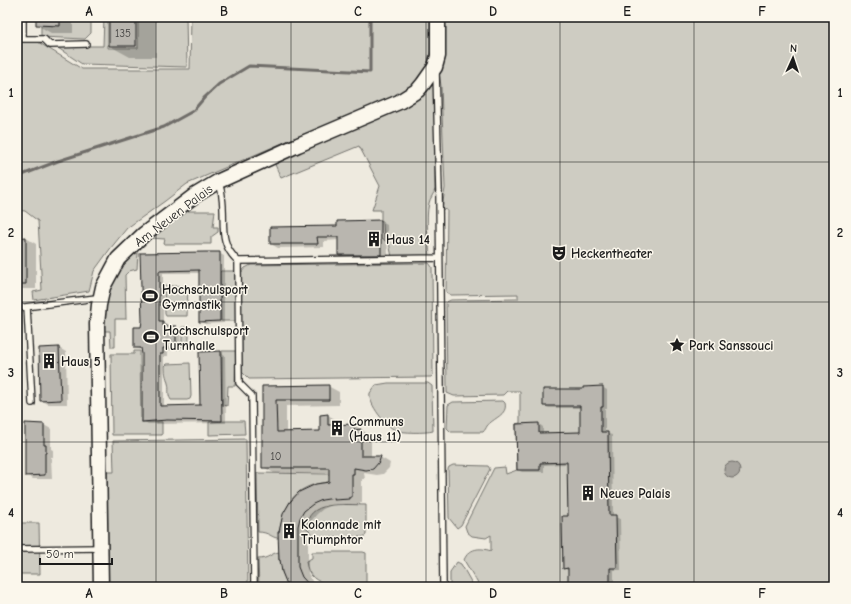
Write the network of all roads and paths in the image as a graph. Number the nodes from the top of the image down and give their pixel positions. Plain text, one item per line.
1 (23, 17) edge
2 (438, 17) edge
3 (20, 39) edge
4 (86, 44) dead end
5 (435, 67) junction
6 (218, 181) junction
7 (440, 258) junction
8 (238, 261) junction
9 (100, 296) junction
10 (27, 307) junction
11 (17, 308) edge
12 (32, 403) dead end
13 (101, 548) junction
14 (17, 549) edge
15 (101, 587) edge
16 (254, 587) edge
17 (443, 587) edge

1 - 3 lane
2 - 5 street, Am Neuen Palais
3 - 4 lane
5 - 6 street, Am Neuen Palais
5 - 7 lane
6 - 8 lane
6 - 9 street, Am Neuen Palais
7 - 8 lane
7 - 17 lane
8 - 16 lane
9 - 10 lane
9 - 13 street, Am Neuen Palais
10 - 11 lane
10 - 12 lane
13 - 14 lane
13 - 15 street, Am Neuen Palais

